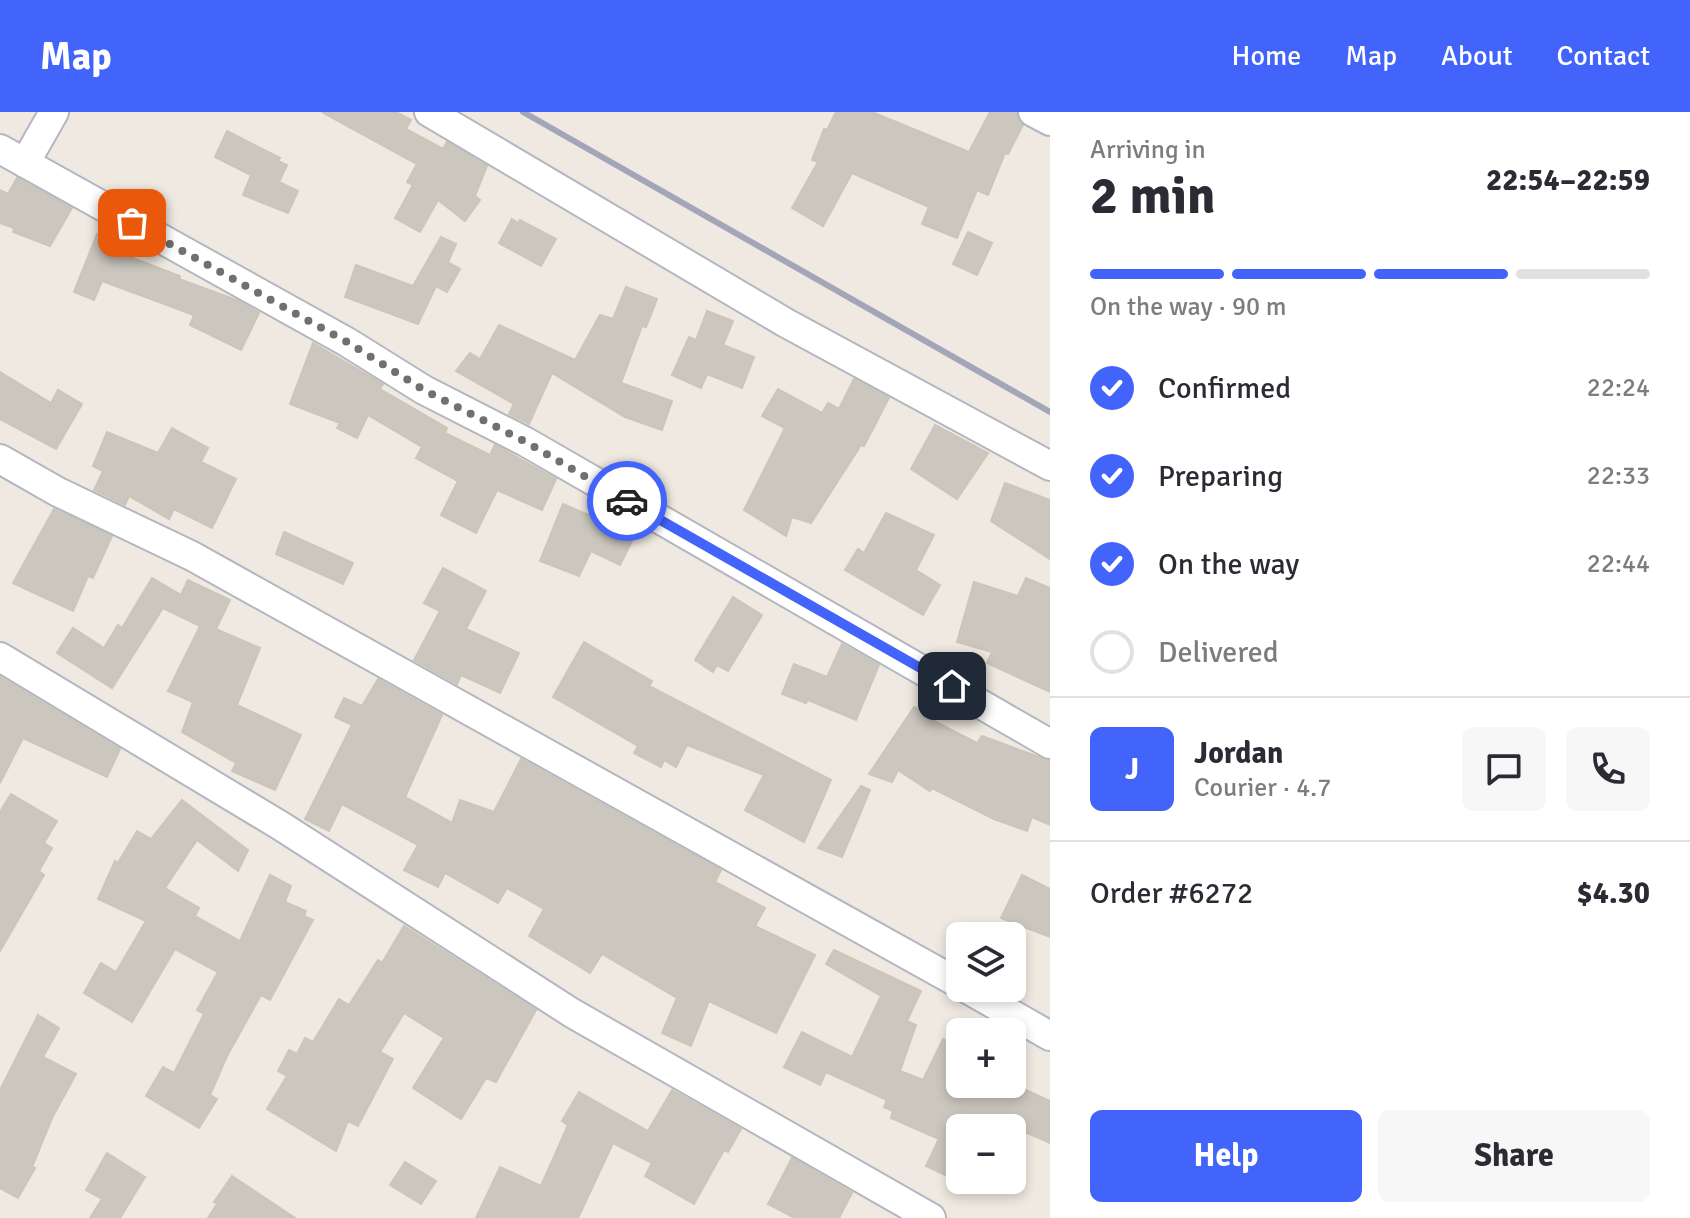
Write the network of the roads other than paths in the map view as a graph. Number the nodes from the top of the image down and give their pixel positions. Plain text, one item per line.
1 (54, 112) edge
2 (429, 112) edge
3 (1033, 112) edge
4 (1050, 121) edge
5 (0, 149) edge
6 (25, 163) junction
7 (0, 459) edge
8 (1050, 466) edge
9 (0, 657) edge
10 (1050, 744) edge
11 (946, 976) edge
12 (990, 1002) edge
13 (1050, 1036) edge
14 (931, 1218) edge

1 - 6 street
2 - 8 street
3 - 4 street
5 - 6 street
6 - 10 street
7 - 11 street
9 - 14 street
12 - 13 street

